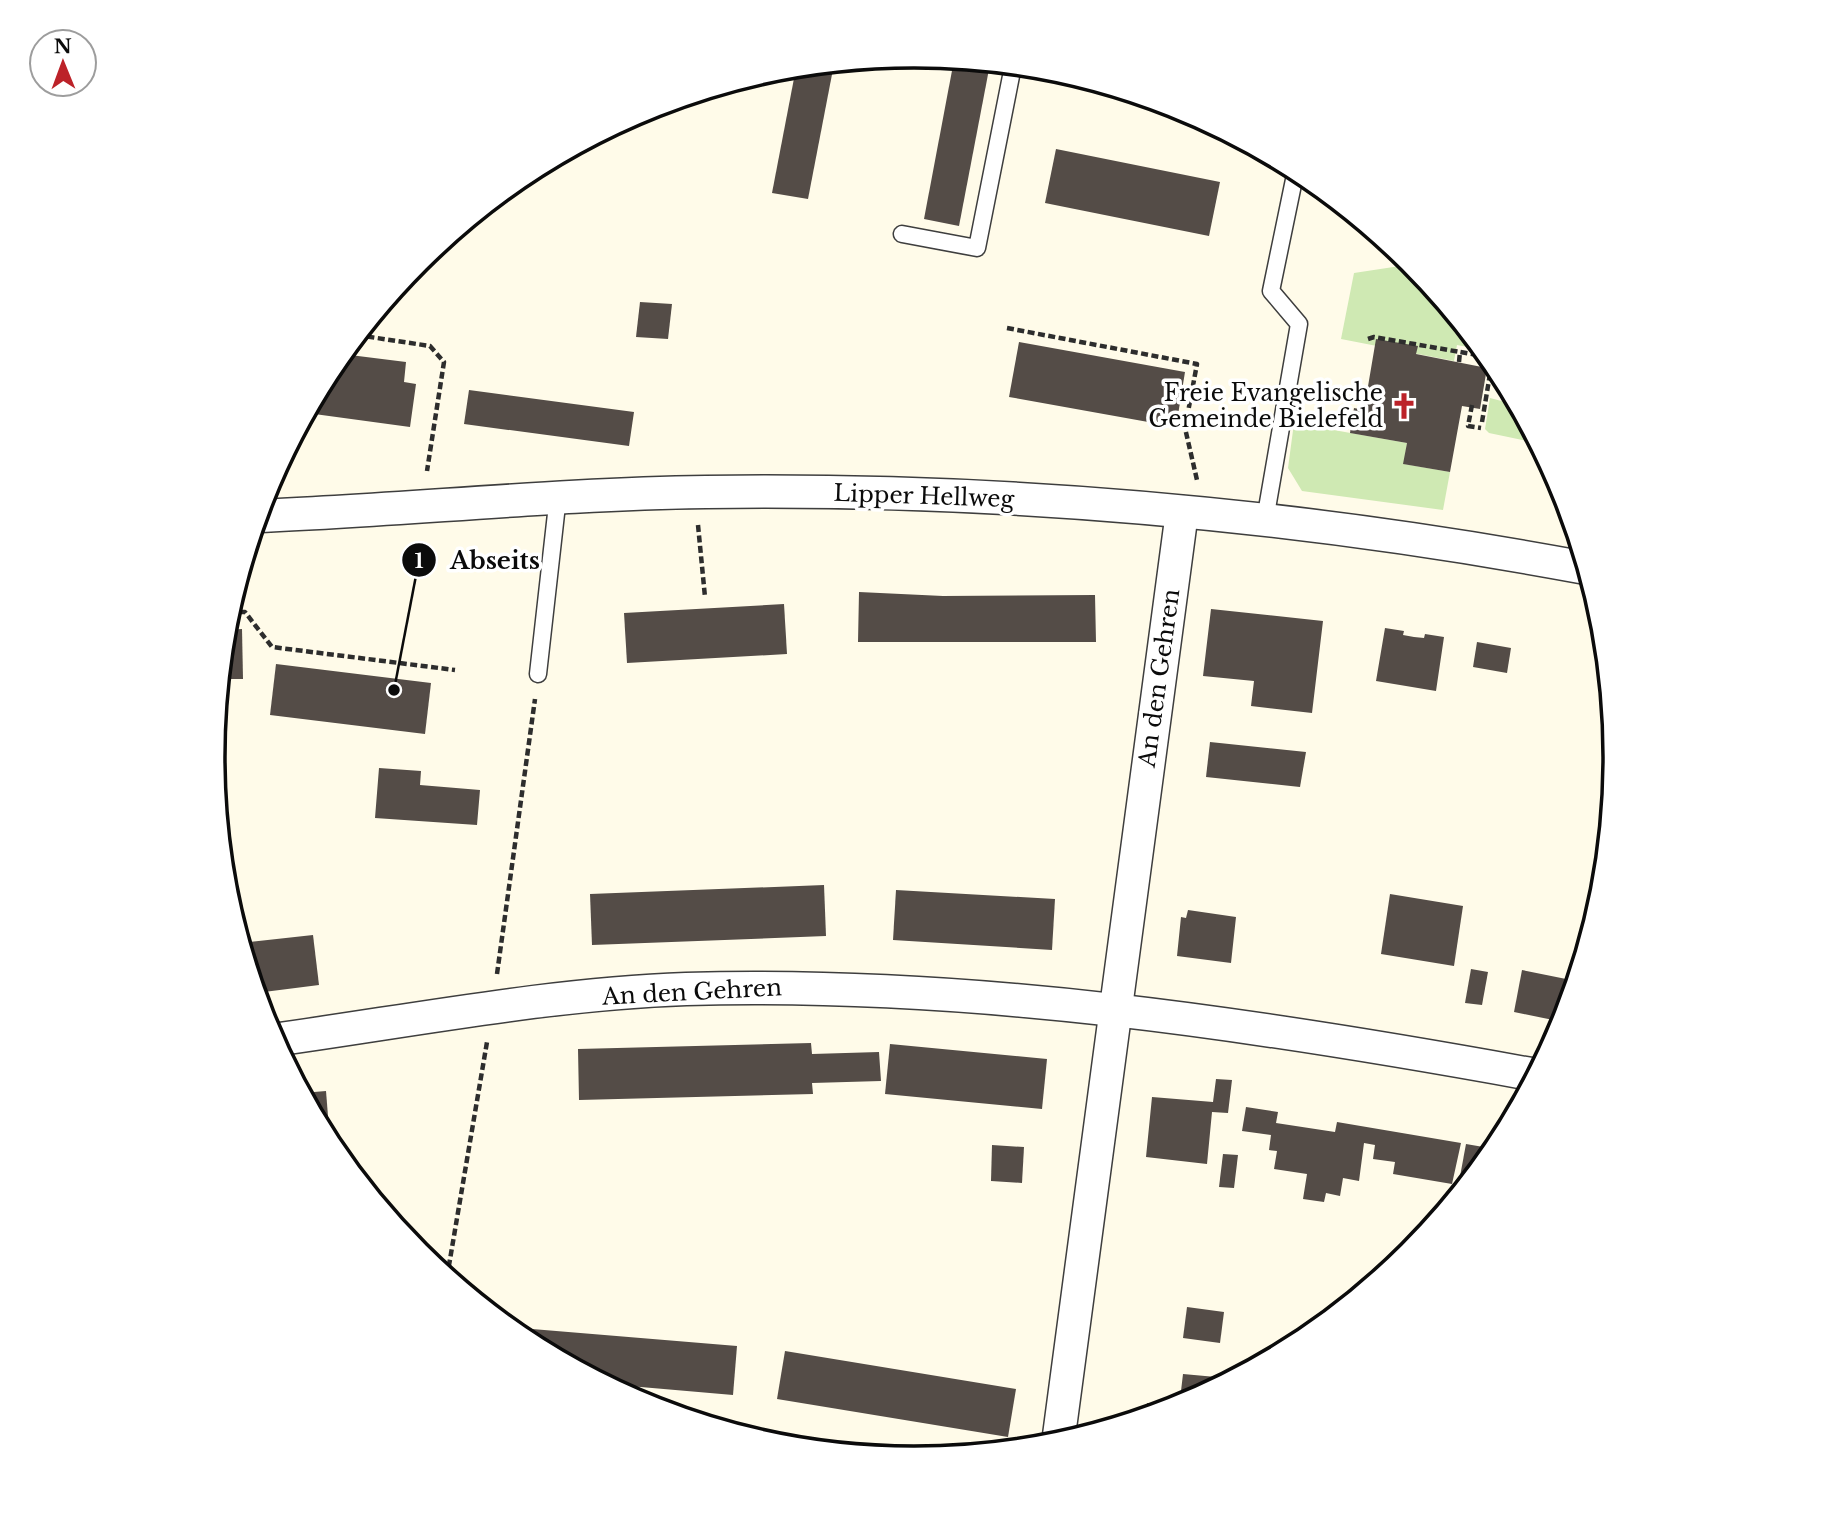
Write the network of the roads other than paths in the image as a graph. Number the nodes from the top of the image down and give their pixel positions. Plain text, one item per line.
1 (1011, 75) edge
2 (1294, 182) edge
3 (902, 234) dead end
4 (558, 496) junction
5 (1194, 513) junction
6 (269, 515) edge
7 (1265, 520) junction
8 (1576, 566) edge
9 (538, 674) dead end
10 (1113, 1012) junction
11 (285, 1038) edge
12 (1527, 1072) edge
13 (1060, 1431) edge

1 - 3 lane
2 - 7 lane
4 - 5 street, Lipper Hellweg
4 - 6 street, Lipper Hellweg
4 - 9 lane
5 - 7 street, Lipper Hellweg
5 - 10 street, An den Gehren
7 - 8 street, Lipper Hellweg
10 - 11 street, An den Gehren
10 - 12 street, An den Gehren
10 - 13 street, An den Gehren

